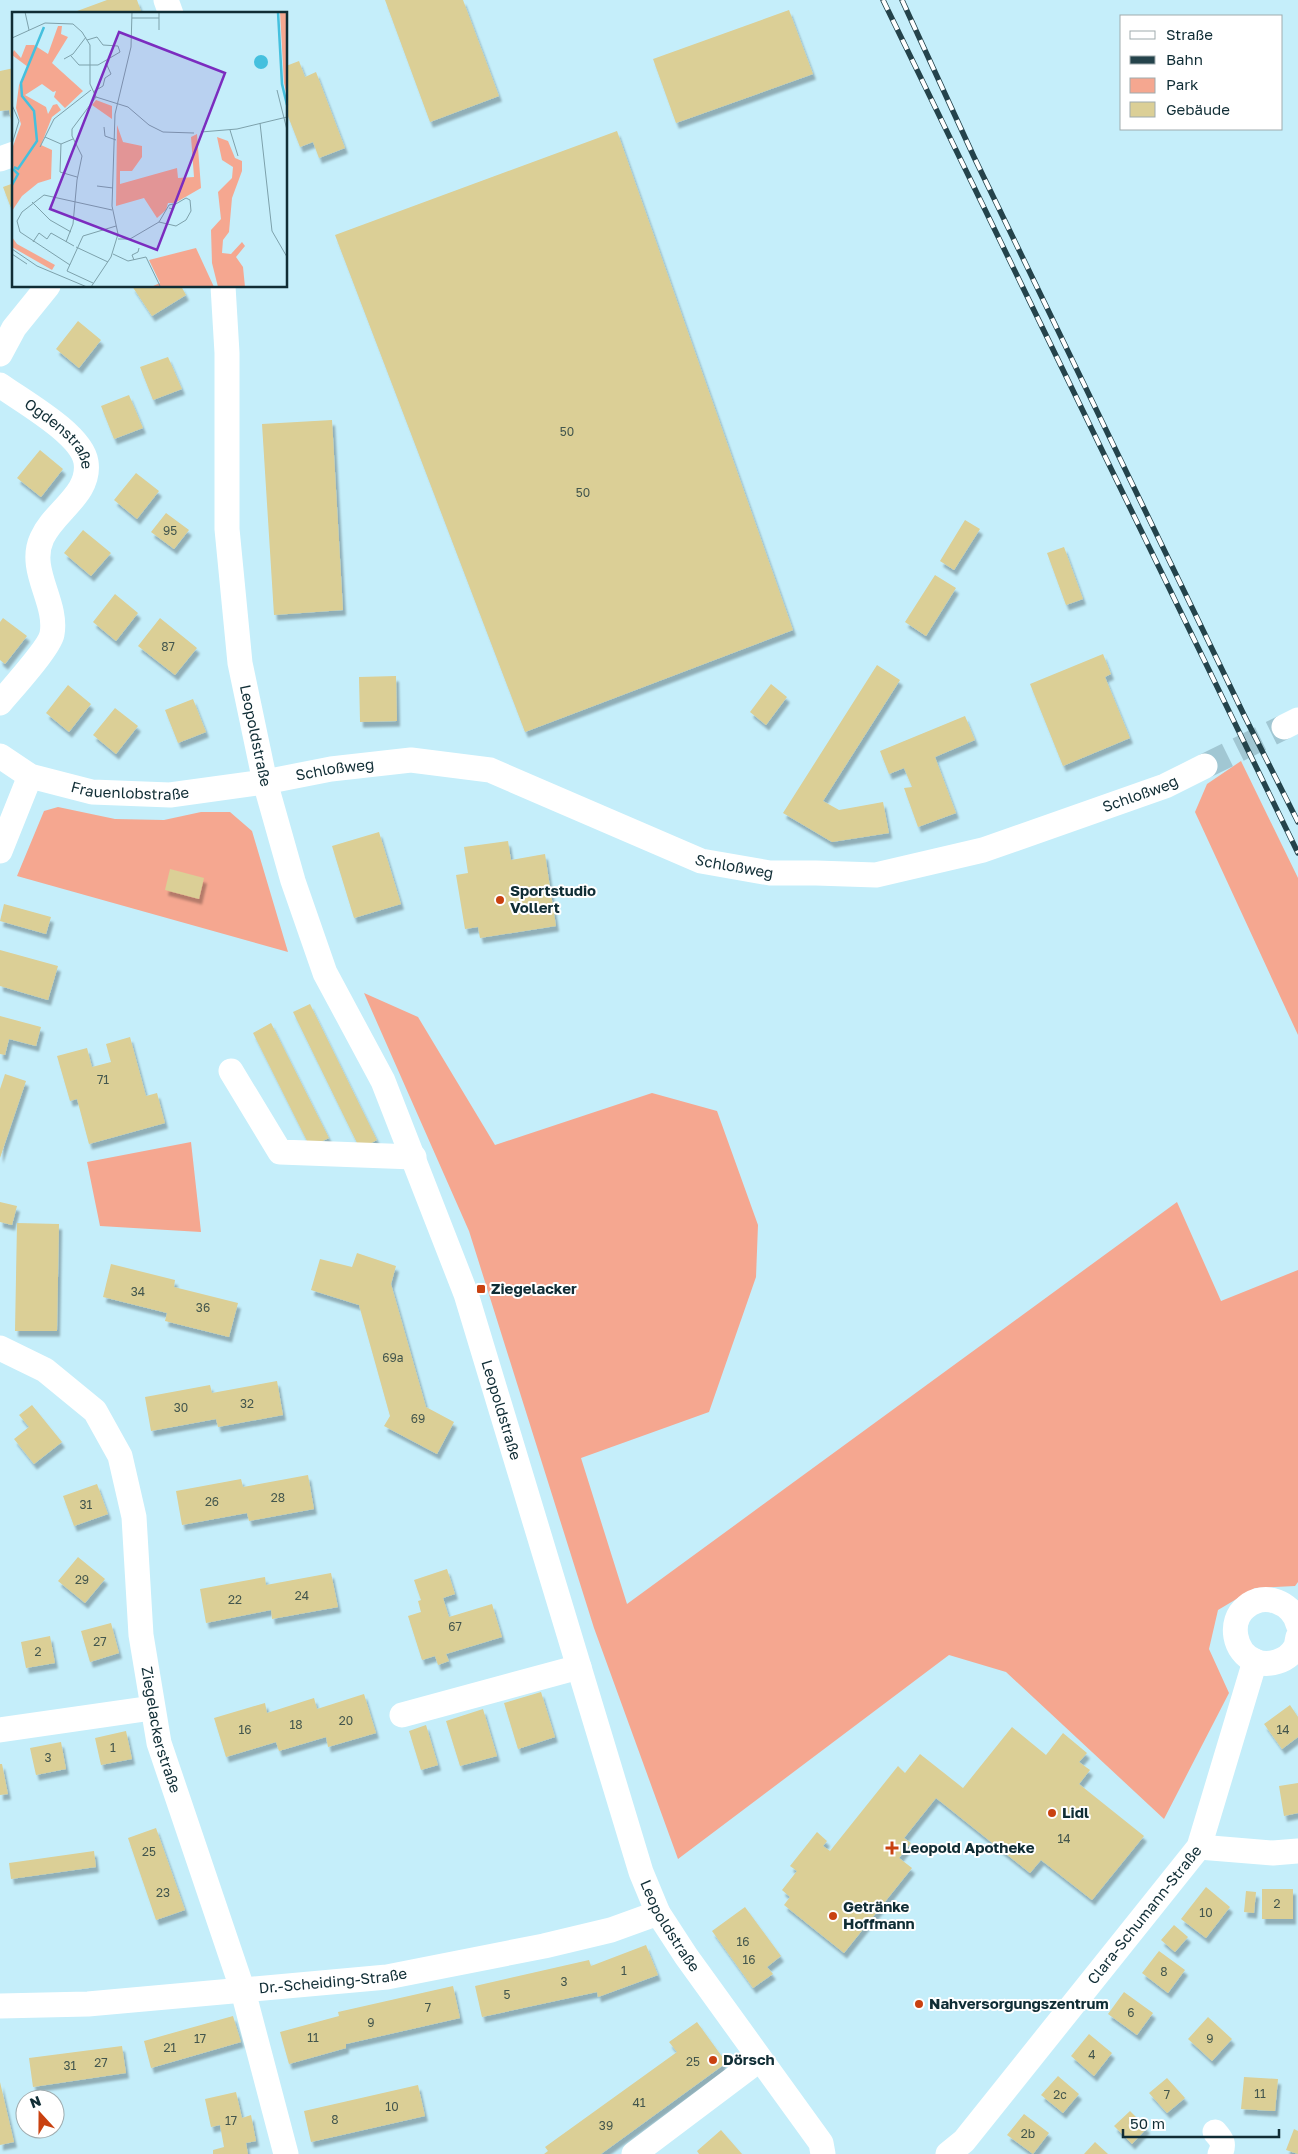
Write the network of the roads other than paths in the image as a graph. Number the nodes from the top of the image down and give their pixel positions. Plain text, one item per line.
1 (166, 0) edge
2 (170, 12) edge
3 (12, 155) edge
4 (0, 159) edge
5 (46, 288) edge
6 (223, 288) edge
7 (0, 354) edge
8 (0, 385) edge
9 (0, 703) edge
10 (0, 756) edge
11 (1205, 766) tunnel mouth
12 (30, 776) junction
13 (265, 782) junction
14 (0, 851) edge
15 (230, 1071) dead end
16 (414, 1157) junction
17 (0, 1348) edge
18 (1295, 1610) edge
19 (1298, 1637) edge
20 (1255, 1661) junction
21 (579, 1667) junction
22 (152, 1708) junction
23 (402, 1715) dead end
24 (0, 1730) edge
25 (1199, 1847) junction
26 (1298, 1851) edge
27 (658, 1913) junction
28 (243, 1991) junction
29 (0, 2006) edge
30 (760, 2059) junction
31 (286, 2154) edge
32 (634, 2154) edge
33 (824, 2154) edge
34 (948, 2154) edge

1 - 2 street
3 - 4 street
5 - 7 street
6 - 13 street, Leopoldstraße
8 - 9 street, Ogdenstraße
10 - 12 street, Frauenlobstraße
11 - 13 street, Schloßweg
12 - 13 street, Frauenlobstraße
12 - 14 street
13 - 16 street, Leopoldstraße
15 - 16 street
16 - 21 street, Leopoldstraße
17 - 22 street, Ziegelackerstraße
18 - 20 street
19 - 20 street
20 - 25 street, Clara-Schumann-Straße
21 - 23 street
21 - 27 street, Leopoldstraße
22 - 24 street
22 - 28 street, Ziegelackerstraße
25 - 26 street
25 - 34 street, Clara-Schumann-Straße
27 - 28 street, Dr.-Scheiding-Straße
27 - 30 street, Leopoldstraße
28 - 29 street, Dr.-Scheiding-Straße
28 - 31 street, Ziegelackerstraße
30 - 32 street
30 - 33 street, Leopoldstraße

